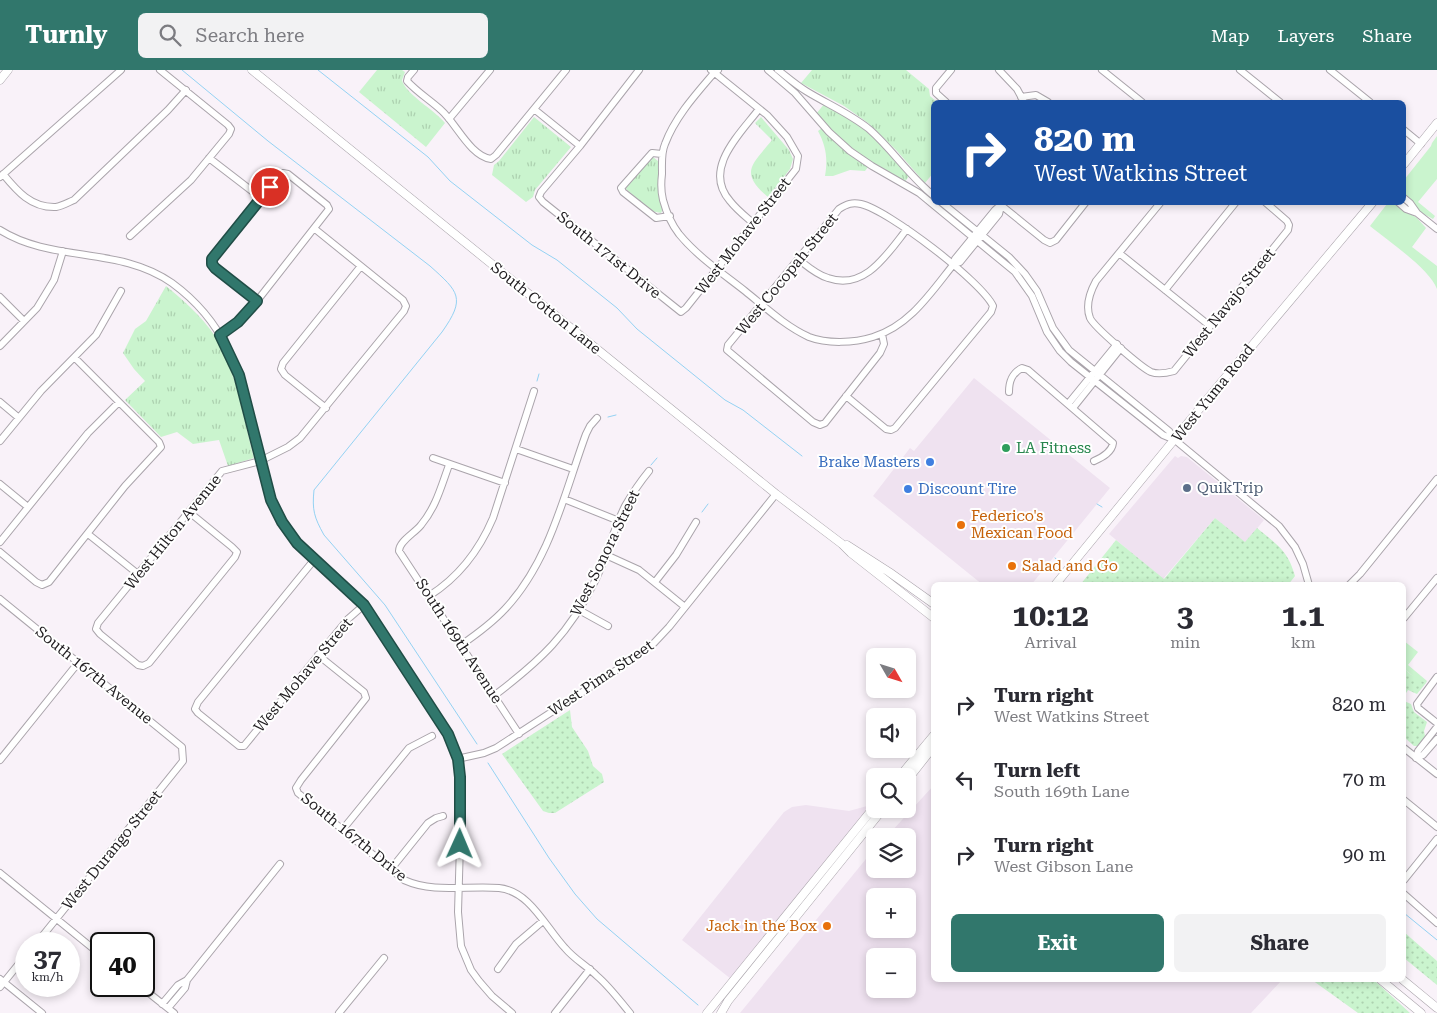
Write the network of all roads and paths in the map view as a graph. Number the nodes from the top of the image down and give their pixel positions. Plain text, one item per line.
1 (8, 70) edge
2 (122, 70) edge
3 (160, 70) edge
4 (252, 70) edge
5 (414, 70) edge
6 (490, 70) edge
7 (566, 70) edge
8 (639, 70) edge
9 (768, 70) edge
10 (778, 70) edge
11 (951, 70) edge
12 (999, 70) edge
13 (1102, 70) edge
14 (1240, 70) edge
15 (1330, 70) edge
16 (715, 71) edge
17 (0, 80) edge
18 (186, 90) junction
19 (944, 100) edge
20 (1023, 100) edge
21 (1045, 100) edge
22 (1140, 100) edge
23 (1278, 100) edge
24 (1368, 100) edge
25 (759, 109) junction
26 (534, 110) junction
27 (449, 119) junction
28 (1437, 123) edge
29 (1406, 132) edge
30 (1420, 144) junction
31 (580, 146) junction
32 (662, 154) junction
33 (209, 158) junction
34 (1406, 162) edge
35 (2, 176) edge
36 (931, 193) edge
37 (261, 198) junction
38 (1406, 200) edge
39 (931, 202) edge
40 (935, 205) edge
41 (945, 205) edge
42 (1001, 205) edge
43 (1002, 205) edge
44 (1084, 205) edge
45 (1158, 205) edge
46 (1234, 205) edge
47 (1268, 205) edge
48 (1370, 205) edge
49 (1401, 205) edge
50 (1417, 213) junction
51 (670, 216) junction
52 (753, 222) junction
53 (1437, 228) edge
54 (314, 229) junction
55 (907, 229) junction
56 (0, 230) edge
57 (130, 236) dead end
58 (977, 236) junction
59 (63, 251) junction
60 (1119, 253) junction
61 (798, 259) junction
62 (952, 265) junction
63 (361, 266) junction
64 (717, 269) junction
65 (1165, 290) junction
66 (122, 291) dead end
67 (0, 297) edge
68 (257, 301) junction
69 (762, 305) junction
70 (681, 312) joint
71 (24, 321) junction
72 (1210, 326) junction
73 (882, 334) junction
74 (220, 335) junction
75 (0, 346) edge
76 (1119, 346) junction
77 (75, 358) junction
78 (1097, 373) junction
79 (1092, 379) junction
80 (534, 391) dead end
81 (1009, 392) dead end
82 (846, 396) junction
83 (0, 402) edge
84 (119, 402) junction
85 (1070, 406) junction
86 (326, 408) junction
87 (19, 418) junction
88 (597, 418) dead end
89 (1175, 440) junction
90 (0, 441) edge
91 (516, 450) junction
92 (433, 458) dead end
93 (260, 461) junction
94 (1094, 461) dead end
95 (449, 465) junction
96 (573, 469) junction
97 (649, 471) dead end
98 (1437, 479) edge
99 (505, 483) junction
100 (0, 484) edge
101 (776, 494) junction
102 (564, 500) junction
103 (28, 507) junction
104 (189, 512) junction
105 (619, 521) junction
106 (696, 522) dead end
107 (88, 534) junction
108 (0, 542) edge
109 (842, 544) junction
110 (0, 552) edge
111 (606, 555) junction
112 (314, 560) junction
113 (138, 574) junction
114 (880, 576) junction
115 (1437, 578) edge
116 (655, 582) junction
117 (1057, 582) edge
118 (1308, 582) edge
119 (1352, 582) edge
120 (921, 594) junction
121 (429, 596) junction
122 (0, 599) edge
123 (931, 602) edge
124 (364, 605) junction
125 (685, 607) junction
126 (579, 610) junction
127 (931, 616) edge
128 (1406, 616) edge
129 (608, 626) dead end
130 (461, 645) junction
131 (318, 655) junction
132 (78, 663) junction
133 (1437, 677) edge
134 (494, 695) junction
135 (1437, 723) edge
136 (1437, 727) edge
137 (519, 734) junction
138 (432, 736) dead end
139 (1437, 739) edge
140 (931, 744) edge
141 (1406, 750) edge
142 (183, 754) joint
143 (1416, 758) junction
144 (458, 759) junction
145 (0, 760) edge
146 (908, 768) edge
147 (915, 768) edge
148 (1437, 774) edge
149 (1406, 802) edge
150 (444, 816) dead end
151 (872, 818) edge
152 (873, 818) edge
153 (1437, 827) edge
154 (343, 830) junction
155 (1437, 840) edge
156 (280, 864) dead end
157 (391, 869) junction
158 (0, 873) edge
159 (1406, 878) edge
160 (459, 889) junction
161 (1406, 896) edge
162 (57, 919) junction
163 (543, 921) junction
164 (1437, 923) edge
165 (46, 932) edge
166 (90, 946) edge
167 (755, 955) junction
168 (384, 958) dead end
169 (15, 967) edge
170 (498, 969) dead end
171 (590, 969) junction
172 (1382, 982) edge
173 (1405, 982) edge
174 (1, 983) edge
175 (154, 997) edge
176 (728, 1000) junction
177 (168, 1008) edge
178 (1437, 1008) edge
179 (709, 1010) edge
180 (722, 1011) edge
181 (42, 1013) edge
182 (340, 1013) edge
183 (512, 1013) edge
184 (555, 1013) edge
185 (630, 1013) edge
186 (1421, 1013) edge

1 - 17 main road
2 - 35 street
3 - 18 street
4 - 101 main road, South Cotton Lane
5 - 27 street
6 - 27 street
7 - 26 street
8 - 31 street
9 - 39 street
10 - 36 street
11 - 19 street
12 - 20 street
13 - 22 street
14 - 23 street
15 - 24 street
16 - 25 street
16 - 32 street
18 - 33 street
18 - 35 street
20 - 21 street
25 - 52 street
25 - 52 street, West Mohave Street
26 - 27 street
26 - 31 street
28 - 30 main road
29 - 30 street
30 - 34 main road
31 - 70 street, South 171st Drive
32 - 51 street
32 - 51 street
33 - 37 street
33 - 57 street
37 - 54 street
37 - 68 street
38 - 50 street
40 - 58 street
41 - 58 street
42 - 58 street
43 - 44 street
45 - 60 street
46 - 65 street
47 - 72 street, West Navajo Street
48 - 89 main road, West Yuma Road
49 - 50 street
50 - 53 street
51 - 64 street
52 - 64 street, West Mohave Street
54 - 63 street
54 - 68 street
55 - 61 street
55 - 61 street, West Cocopah Street
55 - 62 street
56 - 59 street
58 - 62 street
58 - 78 street
58 - 79 street
59 - 71 street
59 - 74 street
60 - 65 street
60 - 76 street
61 - 69 street, West Cocopah Street
62 - 73 street
62 - 82 street
63 - 86 street
63 - 86 street, West Hilton Avenue
64 - 69 street
64 - 70 street, West Mohave Street
65 - 72 street
66 - 77 street
67 - 71 street
68 - 74 street
69 - 73 street
69 - 82 street, West Cocopah Street
71 - 75 street
72 - 76 street, West Navajo Street
73 - 82 street
74 - 93 street
76 - 78 street
77 - 84 street
77 - 87 street
78 - 79 street
78 - 89 street
79 - 85 street
79 - 89 street
80 - 91 street
81 - 85 street
83 - 87 street
84 - 103 street
84 - 107 street
85 - 94 street
86 - 93 street, West Hilton Avenue
87 - 90 street
88 - 96 street
89 - 117 main road, West Yuma Road
89 - 118 street
91 - 96 street
91 - 99 street
92 - 95 street
93 - 104 street, West Hilton Avenue
93 - 112 street
95 - 99 street
95 - 121 street, South 169th Avenue
96 - 102 street
97 - 105 street, West Sonora Street
98 - 119 street
99 - 121 street
100 - 103 street
101 - 109 main road, South Cotton Lane
101 - 125 street, West Pima Street
102 - 105 street
102 - 130 street
103 - 108 street
104 - 113 street, West Hilton Avenue
104 - 113 street, West Hilton Avenue
105 - 111 street, West Sonora Street
106 - 116 street
107 - 110 street
107 - 113 street
109 - 114 main road, South Cotton Lane
109 - 120 main road, South Cotton Lane
111 - 116 street
111 - 126 street, West Sonora Street
112 - 124 street
112 - 131 street, West Mohave Street
114 - 120 main road
114 - 127 main road, South Cotton Lane
115 - 128 street
116 - 125 street
120 - 123 main road, South Cotton Lane
121 - 130 street, South 169th Avenue
122 - 132 street, South 167th Avenue
124 - 131 street, West Mohave Street
124 - 144 street
125 - 137 street, West Pima Street
126 - 129 street
126 - 134 street, West Sonora Street
130 - 134 street, South 169th Avenue
131 - 154 street, South 167th Drive
132 - 142 street, South 167th Avenue
132 - 145 street
133 - 135 street
134 - 137 street, South 169th Avenue
136 - 143 street
137 - 144 street, West Pima Street
138 - 154 street
139 - 143 street
140 - 146 main road
140 - 147 main road
141 - 143 street
142 - 162 street, West Durango Street
143 - 148 street
144 - 160 street
149 - 153 street
150 - 157 street
151 - 167 main road
152 - 176 main road
154 - 157 street, South 167th Drive
155 - 159 street
156 - 177 street
157 - 160 street, South 167th Drive
158 - 162 street
160 - 163 street, South 167th Drive
160 - 183 street
161 - 164 street
162 - 165 street, West Durango Street
162 - 166 street
163 - 170 street
163 - 171 street, South 167th Drive
167 - 176 main road
167 - 179 main road
168 - 182 street
169 - 174 street
171 - 184 street
171 - 185 street, South 167th Drive
172 - 186 main road
173 - 178 main road
174 - 181 street
175 - 177 street
176 - 180 main road

